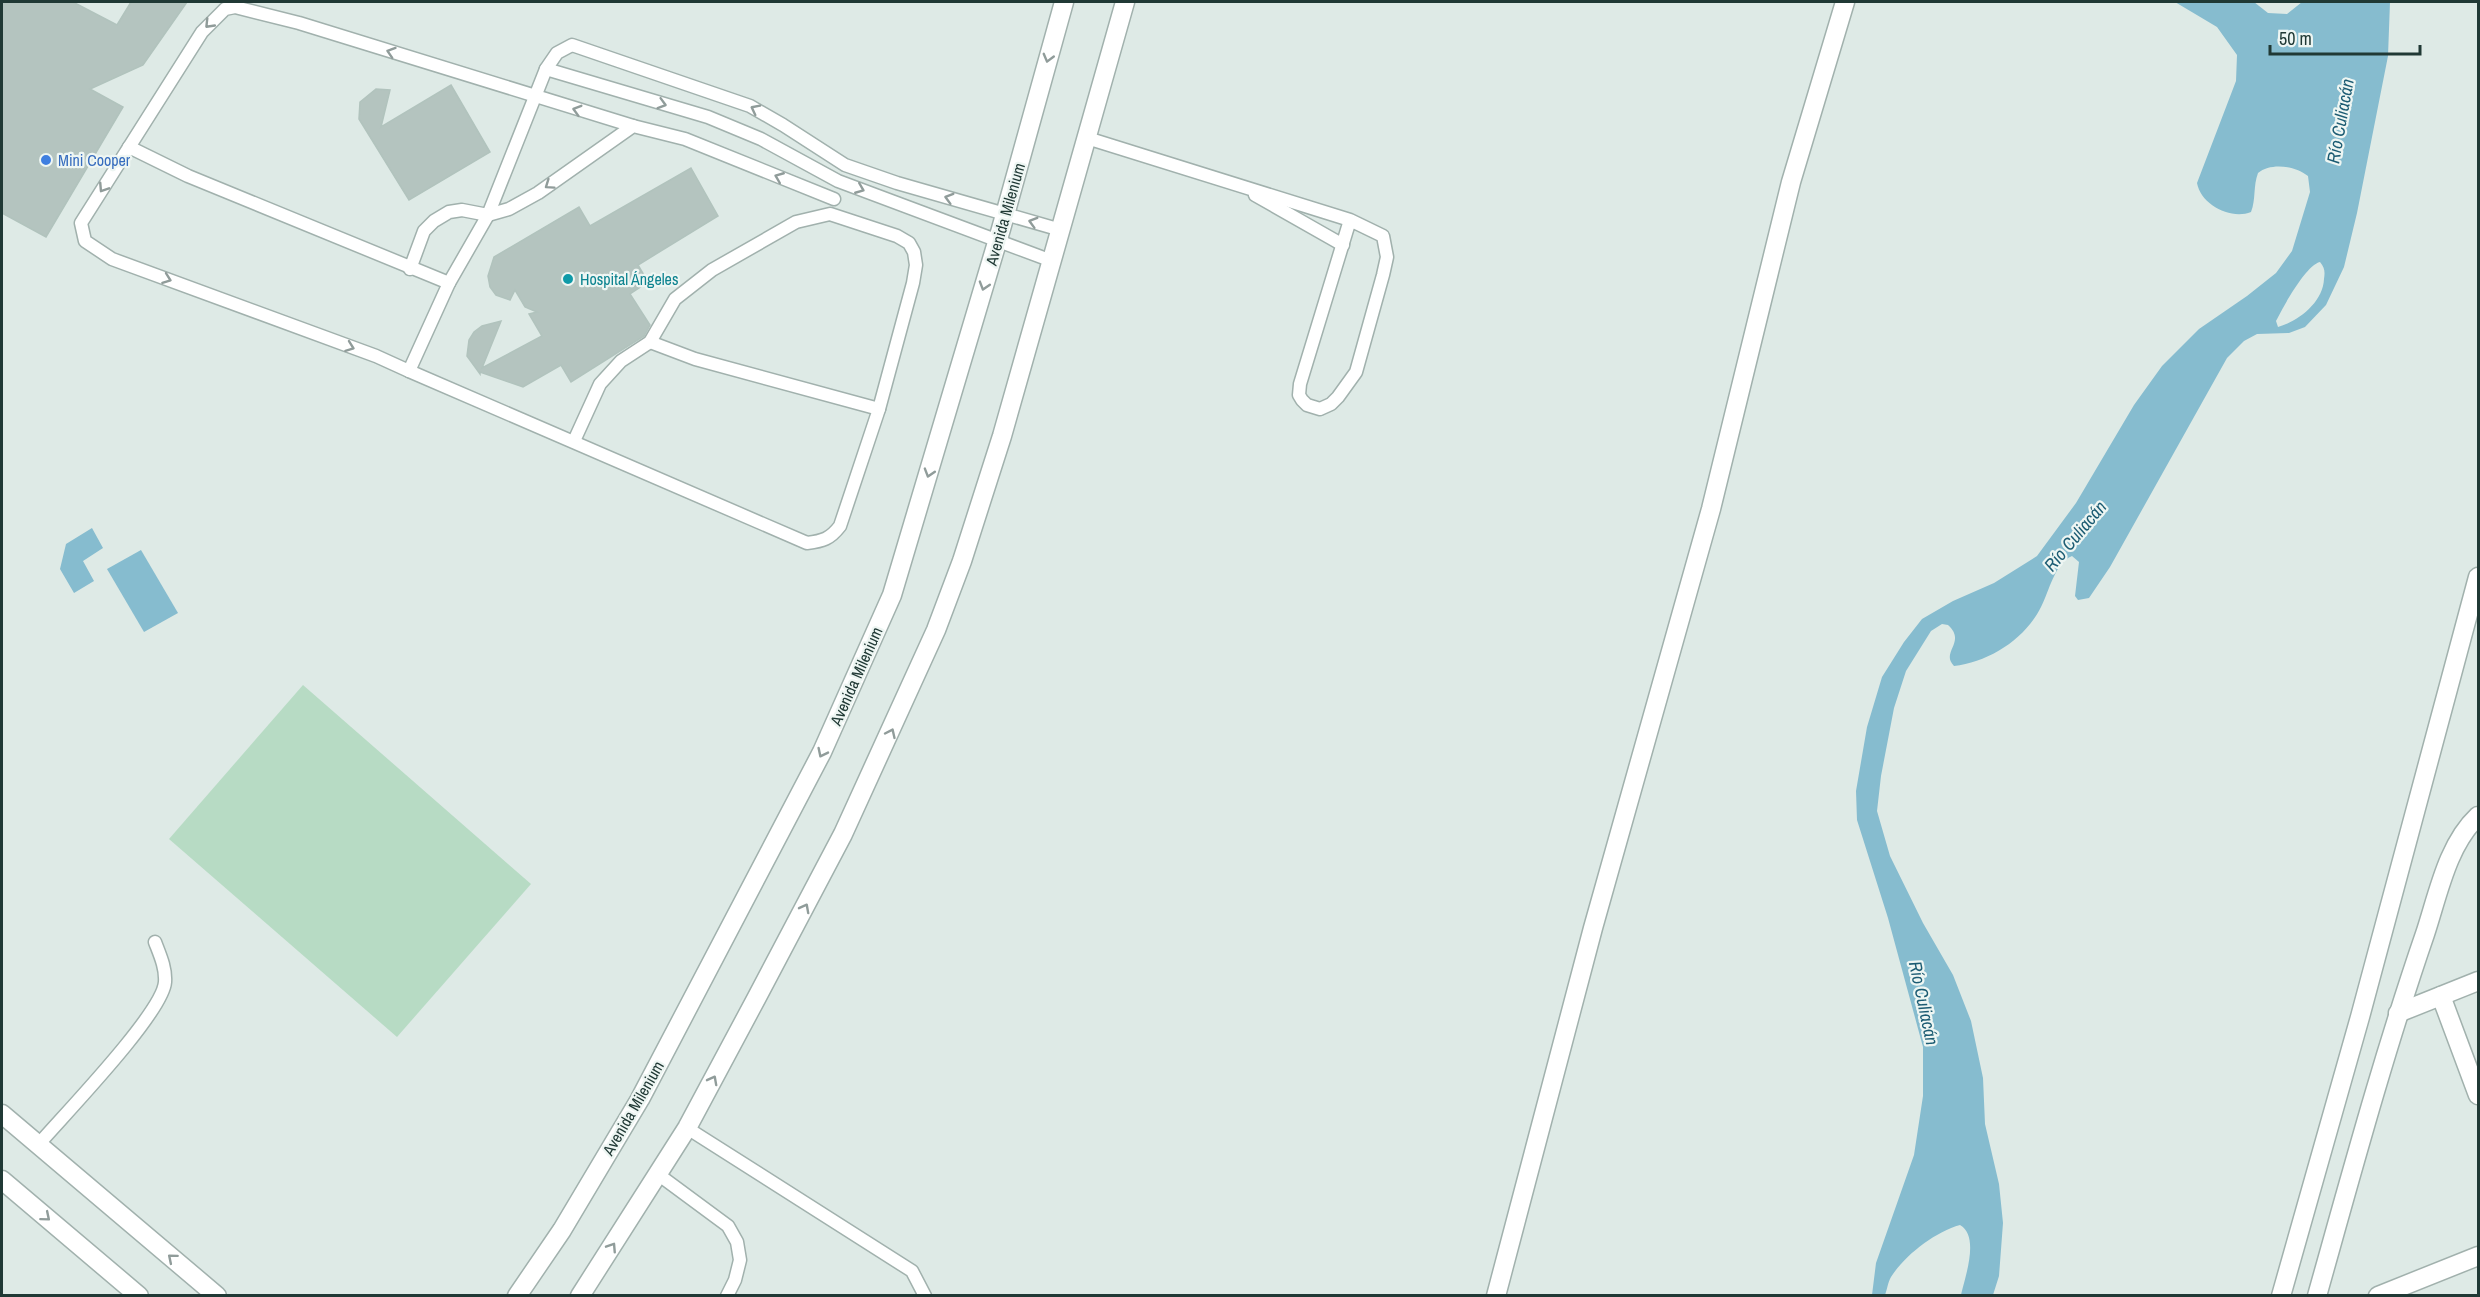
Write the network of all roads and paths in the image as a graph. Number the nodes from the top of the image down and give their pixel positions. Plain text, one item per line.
1 (1064, 2) edge
2 (1125, 2) edge
3 (1845, 2) edge
4 (546, 69) junction
5 (535, 97) junction
6 (633, 126) junction
7 (1087, 138) junction
8 (129, 147) junction
9 (845, 165) junction
10 (838, 181) junction
11 (1238, 185) junction
12 (834, 199) junction
13 (830, 214) junction
14 (1006, 214) junction
15 (488, 215) junction
16 (1350, 220) junction
17 (1061, 230) junction
18 (998, 242) junction
19 (1343, 245) junction
20 (1052, 261) junction
21 (410, 269) junction
22 (448, 284) junction
23 (650, 342) junction
24 (409, 371) junction
25 (879, 409) junction
26 (574, 441) junction
27 (2478, 577) edge
28 (2477, 823) edge
29 (156, 942) dead end
30 (2478, 981) edge
31 (2441, 996) junction
32 (2398, 1013) junction
33 (2478, 1095) edge
34 (2, 1114) edge
35 (687, 1128) junction
36 (38, 1145) junction
37 (659, 1174) junction
38 (2, 1180) edge
39 (2478, 1256) edge
40 (2412, 1289) edge
41 (139, 1296) edge
42 (217, 1296) edge
43 (517, 1296) edge
44 (580, 1296) edge
45 (727, 1296) edge
46 (925, 1296) edge
47 (1496, 1296) edge
48 (2281, 1296) edge
49 (2317, 1296) edge
50 (2378, 1296) edge

1 -> 14 street, Avenida Milenium
2 - 7 street
3 - 47 street
4 - 5 lane
9 -> 4 lane
4 -> 10 lane
6 -> 5 lane
5 -> 8 lane
5 - 15 lane
12 -> 6 lane
6 -> 15 lane
7 - 11 lane
7 - 17 street
8 - 21 lane
8 -> 24 lane
9 - 10 lane
14 -> 9 lane
10 - 12 lane
10 -> 18 lane
11 - 16 lane
11 - 19 lane
12 - 13 lane
13 - 23 lane
13 - 25 lane
17 -> 14 lane
14 - 18 street, Avenida Milenium
15 - 21 lane
15 - 22 lane
16 - 19 lane
16 - 19 lane
17 - 20 street
18 - 20 lane
18 -> 43 street, Avenida Milenium
35 -> 20 street
21 - 22 lane
22 - 24 lane
23 - 25 lane
23 - 26 lane
24 - 26 lane
25 - 26 lane
27 - 48 street
28 - 32 street
29 - 36 lane
30 - 31 street
31 - 32 street
31 - 33 street
32 - 49 street
34 - 36 street
35 - 37 street
35 - 46 lane
42 -> 36 street
44 -> 37 street
37 - 45 lane
38 -> 41 street
39 - 40 street
40 - 50 street

